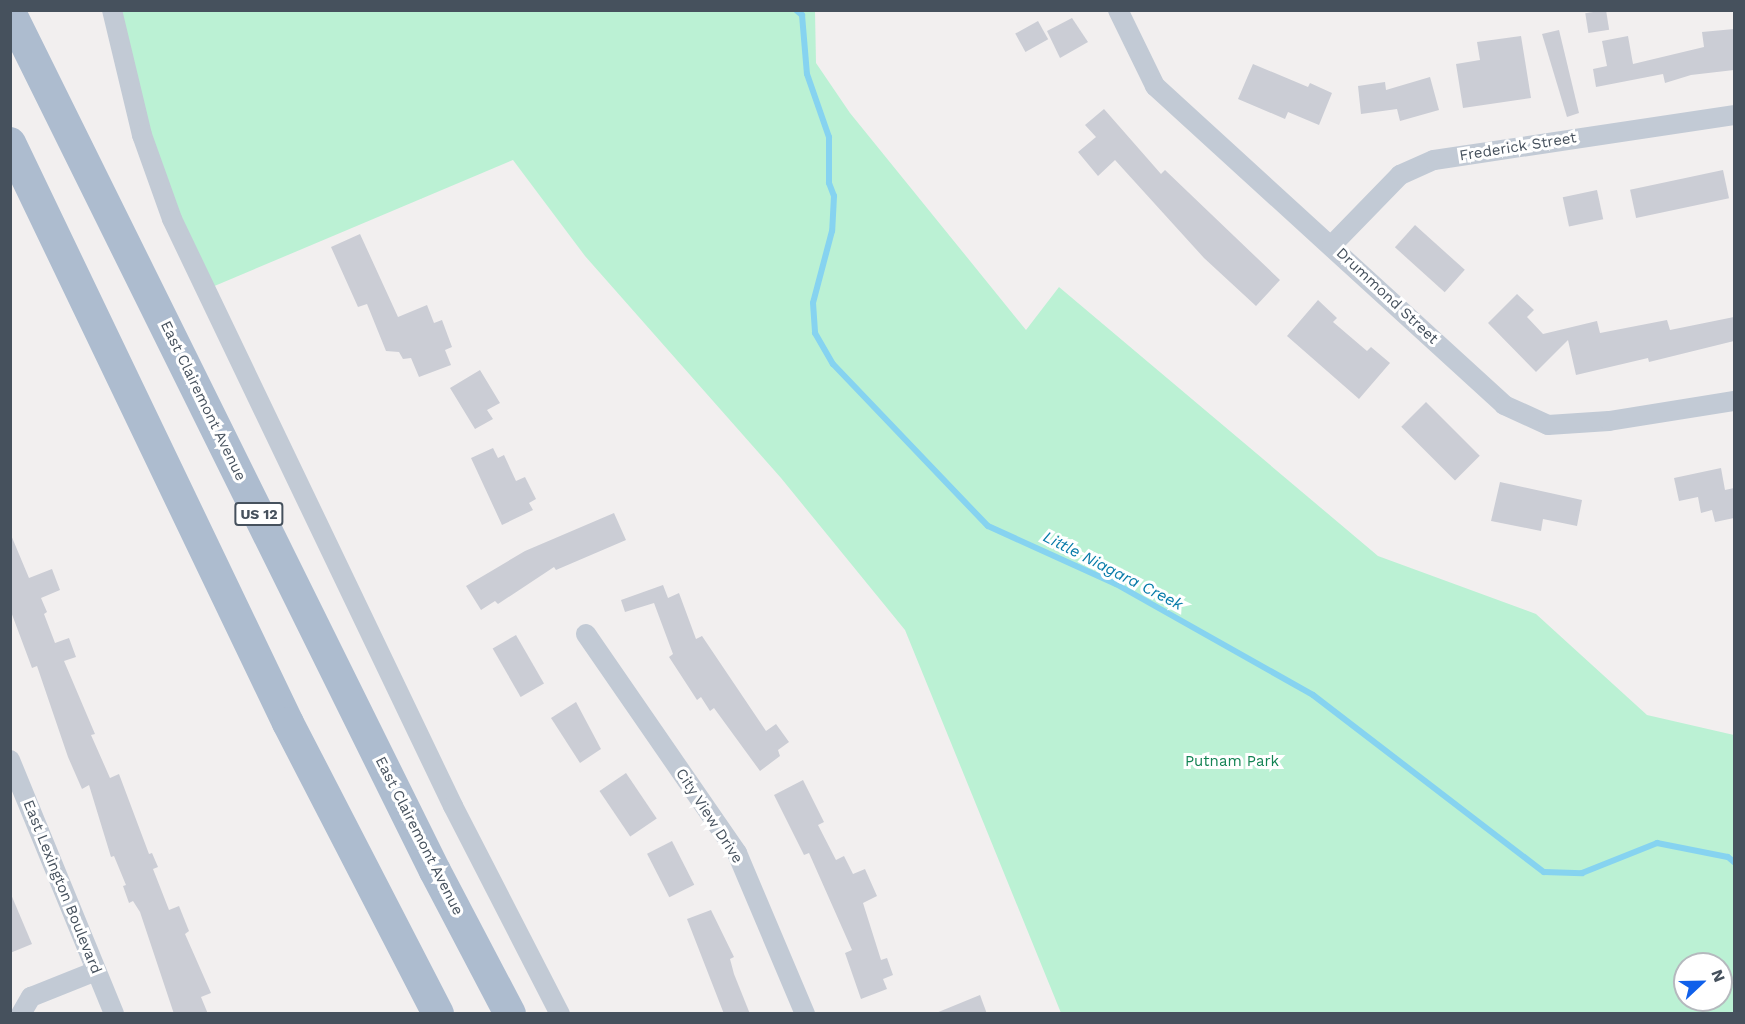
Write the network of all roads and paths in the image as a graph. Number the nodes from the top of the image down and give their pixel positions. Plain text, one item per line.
1 (112, 10) edge
2 (1119, 10) edge
3 (10, 12) edge
4 (1734, 115) edge
5 (10, 143) edge
6 (1332, 244) junction
7 (1734, 401) edge
8 (586, 634) dead end
9 (10, 760) edge
10 (96, 971) junction
11 (10, 997) edge
12 (26, 1005) edge
13 (114, 1014) edge
14 (438, 1014) edge
15 (510, 1014) edge
16 (560, 1014) edge
17 (805, 1014) edge

1 - 16 street
2 - 6 street, Drummond Street
3 - 15 main road, East Clairemont Avenue / US 12
4 - 6 street, Frederick Street
5 - 14 main road
6 - 7 street, Drummond Street
8 - 17 street, City View Drive
9 - 10 street, East Lexington Boulevard
10 - 12 street
10 - 13 street, East Lexington Boulevard
11 - 12 street

